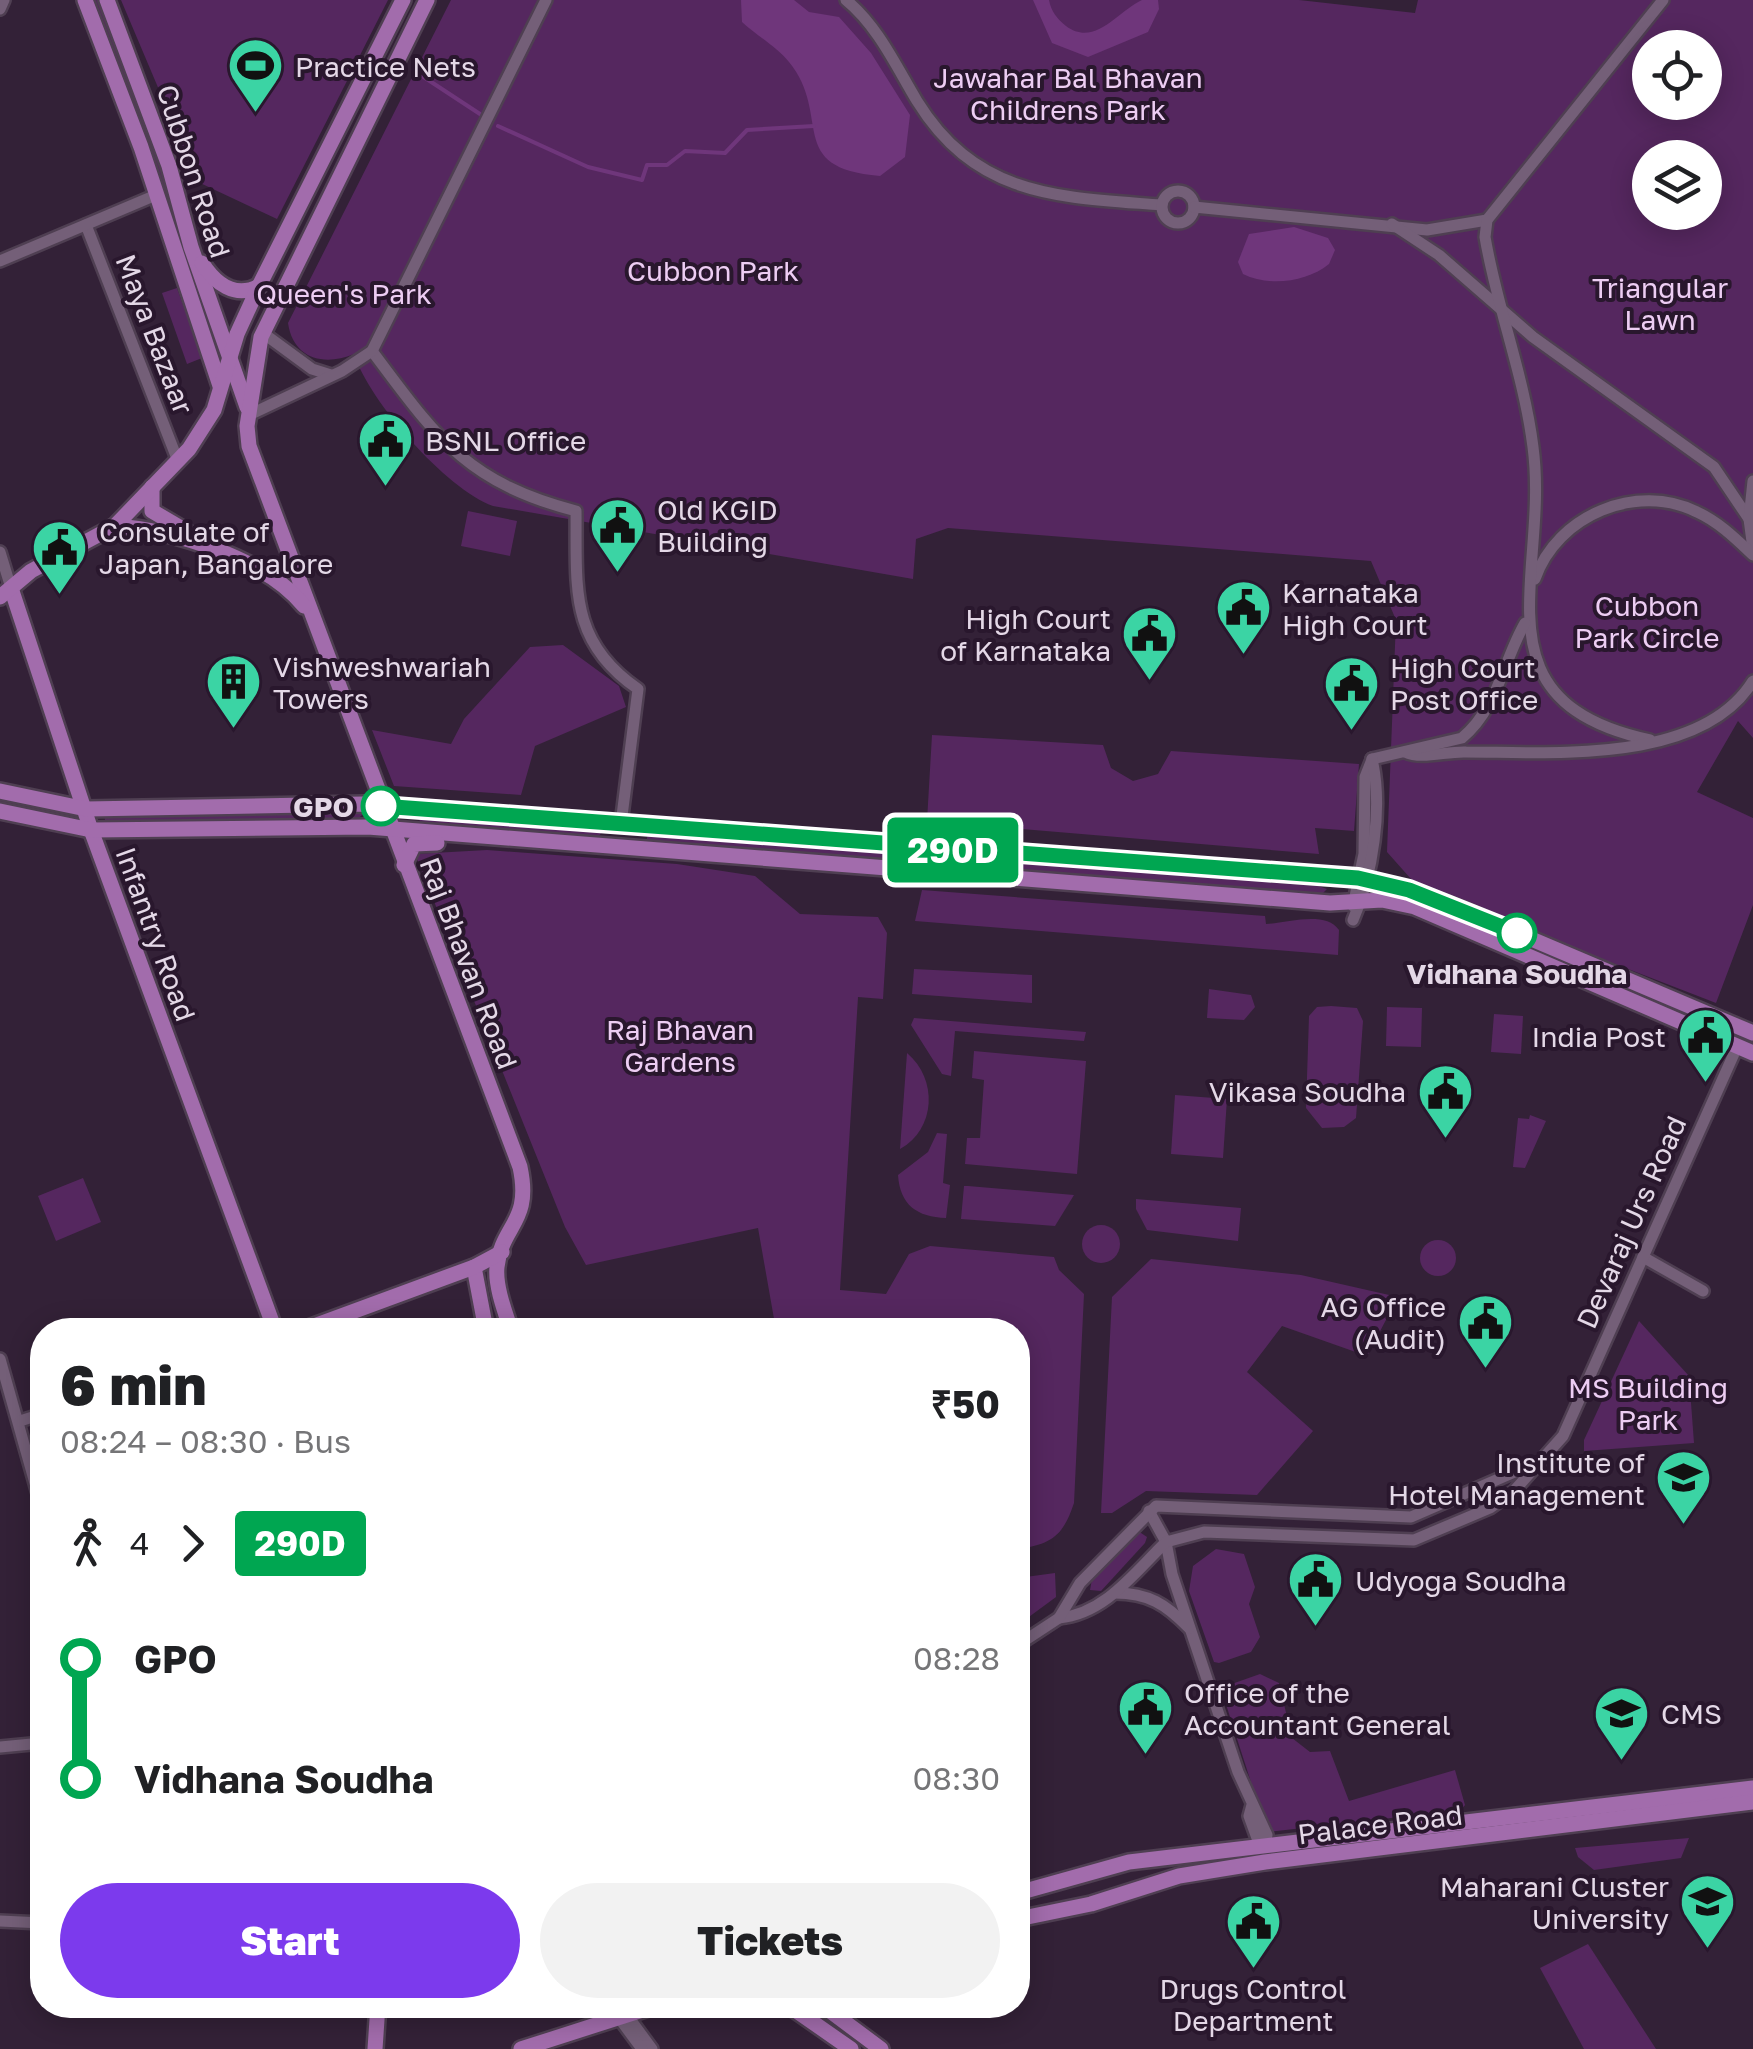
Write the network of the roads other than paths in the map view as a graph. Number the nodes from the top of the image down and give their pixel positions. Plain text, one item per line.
1 (4, 0) edge
2 (85, 0) edge
3 (107, 0) edge
4 (403, 0) edge
5 (427, 0) edge
6 (546, 0) edge
7 (846, 0) edge
8 (1663, 0) edge
9 (0, 9) edge
10 (156, 195) junction
11 (1161, 205) junction
12 (1194, 206) junction
13 (1487, 220) junction
14 (1392, 224) junction
15 (86, 225) junction
16 (191, 247) junction
17 (0, 260) edge
18 (259, 286) junction
19 (1506, 315) junction
20 (262, 335) junction
21 (372, 351) junction
22 (231, 355) junction
23 (331, 375) junction
24 (220, 386) junction
25 (249, 414) junction
26 (178, 461) junction
27 (1753, 481) edge
28 (152, 487) junction
29 (1749, 519) junction
30 (115, 526) junction
31 (287, 551) junction
32 (0, 552) edge
33 (1753, 552) edge
34 (5, 592) edge
35 (1528, 602) junction
36 (313, 616) junction
37 (1527, 621) junction
38 (1753, 681) edge
39 (1650, 740) junction
40 (1404, 752) junction
41 (0, 791) edge
42 (381, 806) junction
43 (86, 808) junction
44 (0, 811) edge
45 (621, 824) junction
46 (390, 829) junction
47 (91, 830) junction
48 (454, 836) junction
49 (606, 847) junction
50 (634, 850) junction
51 (404, 864) junction
52 (1363, 880) junction
53 (1357, 902) junction
54 (1753, 1032) edge
55 (1737, 1046) junction
56 (1753, 1053) edge
57 (502, 1252) junction
58 (1643, 1258) junction
59 (474, 1267) junction
60 (1703, 1292) dead end
61 (271, 1318) edge
62 (336, 1318) edge
63 (484, 1318) edge
64 (508, 1318) edge
65 (0, 1358) edge
66 (30, 1418) edge
67 (20, 1421) junction
68 (30, 1461) edge
69 (1533, 1464) junction
70 (1149, 1511) junction
71 (1166, 1542) junction
72 (1080, 1583) junction
73 (1114, 1593) junction
74 (1099, 1604) junction
75 (1059, 1618) junction
76 (1192, 1631) junction
77 (1030, 1637) edge
78 (30, 1744) edge
79 (0, 1747) edge
80 (1753, 1788) edge
81 (1753, 1802) edge
82 (1671, 1806) junction
83 (1270, 1851) junction
84 (1030, 1890) edge
85 (1030, 1917) edge
86 (0, 1921) edge
87 (30, 1922) edge
88 (377, 2018) edge
89 (617, 2018) edge
90 (624, 2018) edge
91 (625, 2018) edge
92 (804, 2018) edge
93 (843, 2018) edge
94 (833, 2041) edge
95 (375, 2049) edge
96 (521, 2049) edge
97 (642, 2049) edge
98 (652, 2049) edge
99 (851, 2049) edge
100 (881, 2049) edge

1 - 9 street
2 - 10 main road, Cubbon Road
3 - 16 main road, Cubbon Road
4 - 18 main road
5 - 20 main road, Cubbon Road
6 - 21 street
7 - 11 street
8 - 13 street
10 - 15 street
10 - 24 main road, Cubbon Road
11 - 12 street
11 - 12 street
12 - 14 street
13 - 14 street
13 - 19 street
14 - 19 street
15 - 17 street
15 - 26 street, Maya Bazaar
16 - 18 main road
16 - 22 main road, Cubbon Road
18 - 22 main road
19 - 29 street
19 - 35 street
20 - 23 street
20 - 25 main road, Cubbon Road
21 - 23 street
21 - 45 street
22 - 24 main road
22 - 25 main road, Cubbon Road
23 - 25 street
24 - 26 main road
25 - 31 main road, Cubbon Road
26 - 28 main road
27 - 29 street
28 - 30 main road
28 - 31 main road
29 - 33 street
30 - 34 main road
30 - 36 main road
31 - 36 main road, Cubbon Road
32 - 34 street, Infantry Road
33 - 35 street
34 - 43 main road, Infantry Road
35 - 37 street
36 - 42 main road, Raj Bhavan Road
37 - 39 street
37 - 40 street
38 - 39 street
39 - 40 street
40 - 52 street
41 - 43 main road
42 - 43 main road
42 - 45 main road
42 - 46 main road, Raj Bhavan Road
43 - 47 main road, Infantry Road
44 - 47 main road
45 - 49 main road
45 - 50 main road
45 - 52 main road
46 - 47 main road
46 - 48 main road
46 - 51 main road, Raj Bhavan Road
47 - 61 main road, Infantry Road
48 - 49 main road
48 - 51 main road
49 - 50 main road
50 - 53 main road
51 - 57 main road, Raj Bhavan Road
52 - 53 street
52 - 54 main road
53 - 55 main road
55 - 56 main road
55 - 58 street, Devaraj Urs Road
57 - 59 main road
57 - 64 main road, Raj Bhavan Road
58 - 60 street
58 - 69 street, Devaraj Urs Road
59 - 62 main road
59 - 63 main road
65 - 67 street
66 - 67 street
67 - 68 street
69 - 70 street, Devaraj Urs Road
69 - 71 street, Devaraj Urs Road
70 - 71 street
70 - 72 street
71 - 73 street
71 - 76 street
72 - 74 street
72 - 75 street
73 - 74 street
73 - 76 street
74 - 75 street
75 - 77 street
76 - 83 street
78 - 79 street
80 - 82 main road, Palace Road
81 - 82 main road, Palace Road
82 - 83 main road, Palace Road
83 - 84 main road, Palace Road
83 - 85 main road, Palace Road
86 - 87 street
88 - 95 main road
89 - 96 main road
90 - 97 street
91 - 98 street
92 - 94 main road
93 - 100 main road
94 - 99 main road

